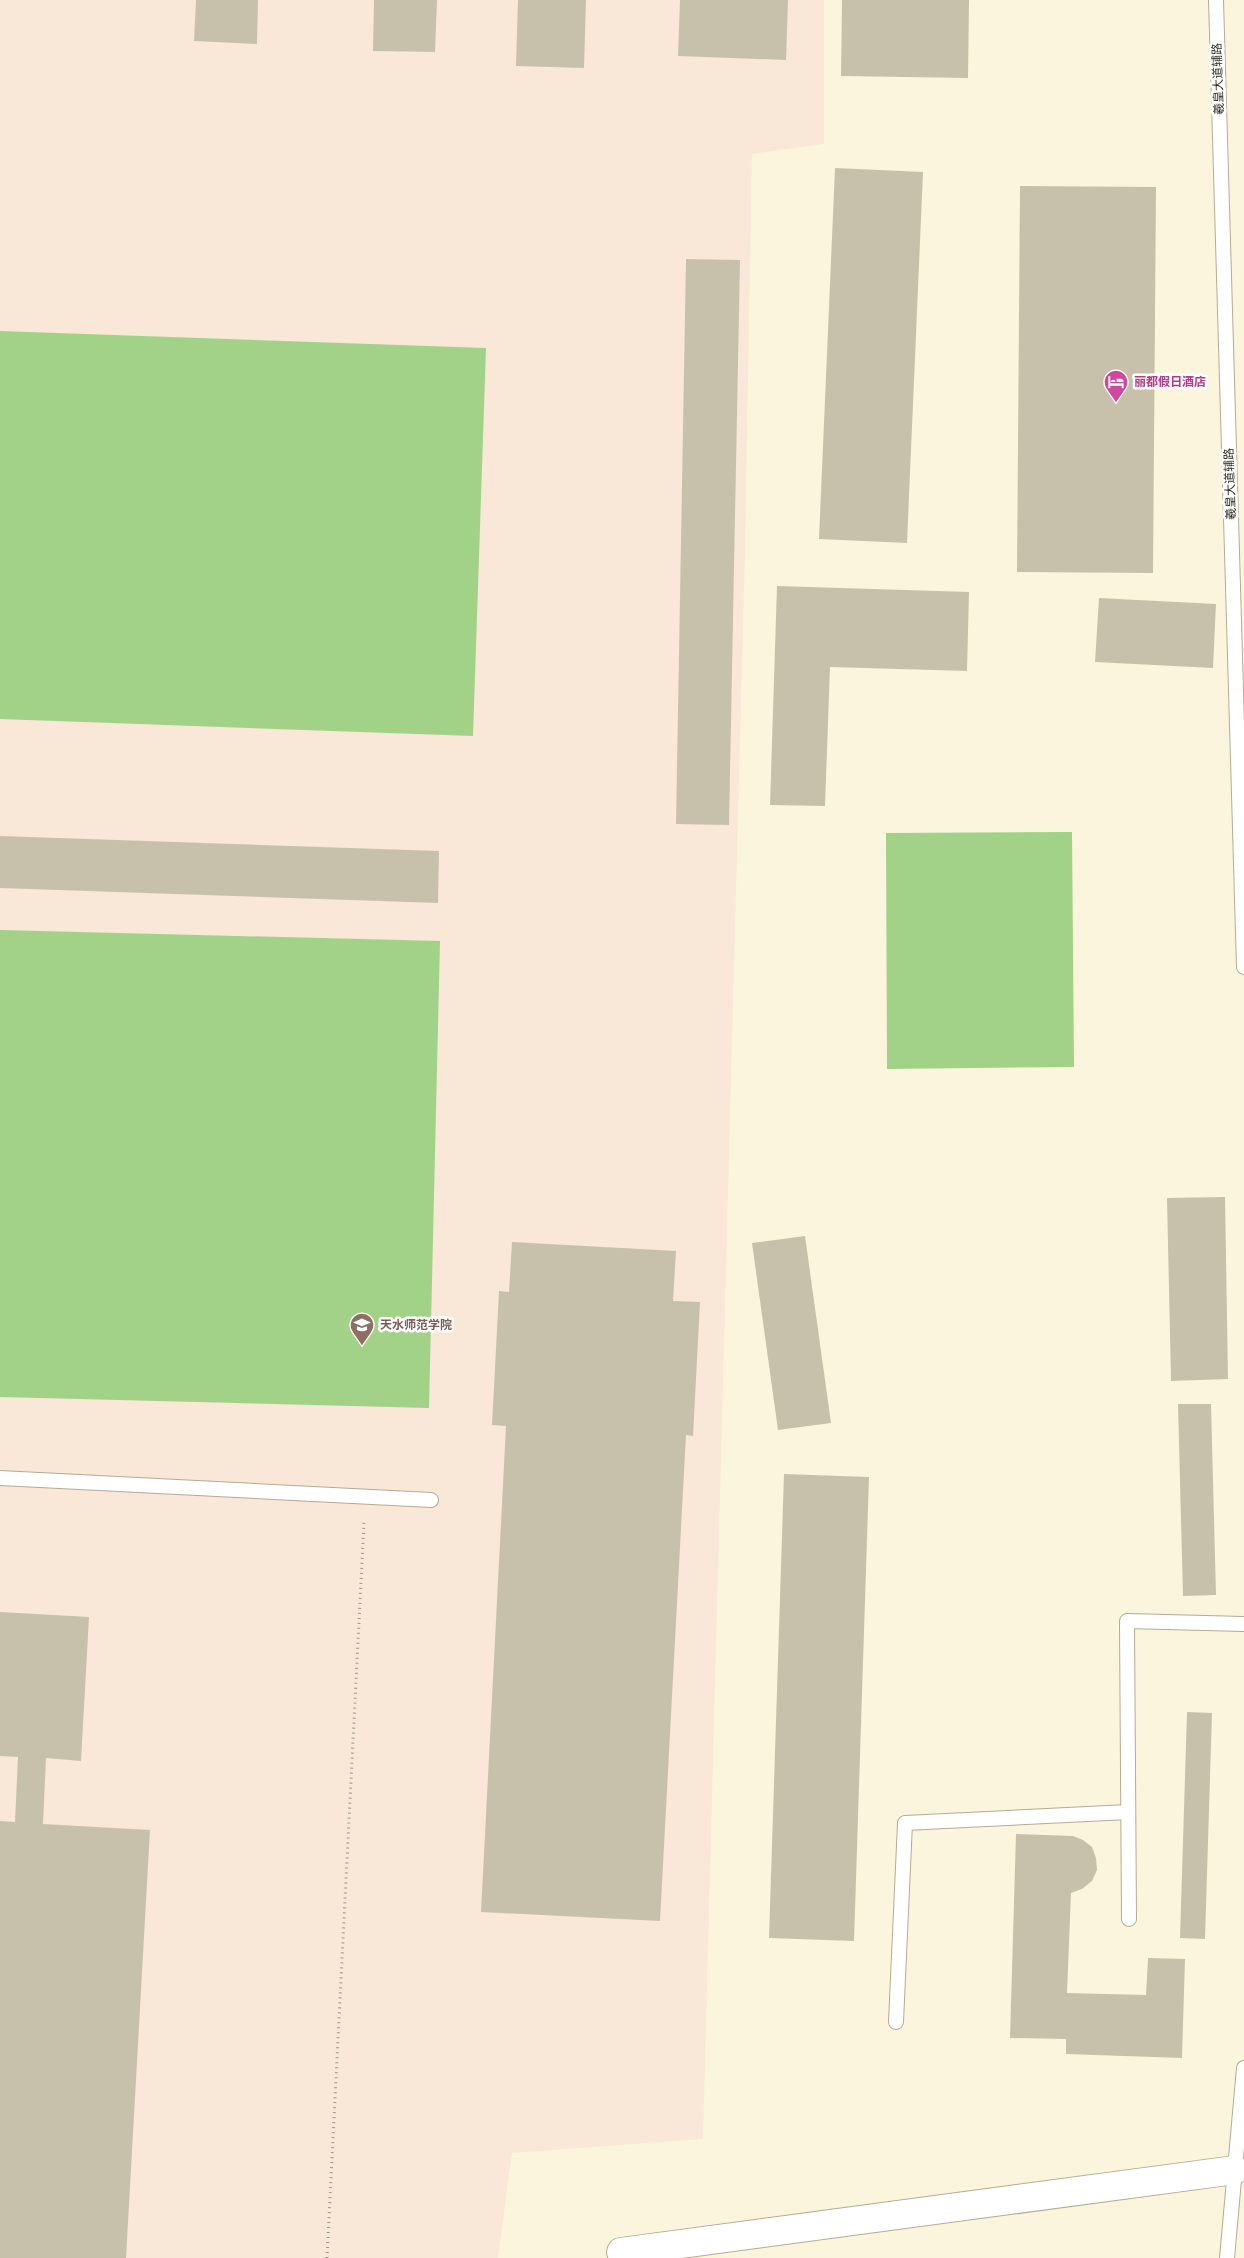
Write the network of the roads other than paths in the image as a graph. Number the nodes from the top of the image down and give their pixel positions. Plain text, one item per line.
1 (1216, 0) edge
2 (1244, 967) edge
3 (0, 1478) edge
4 (431, 1500) dead end
5 (1244, 1624) edge
6 (1128, 1812) junction
7 (1129, 1919) dead end
8 (896, 2022) dead end
9 (1244, 2068) edge
10 (1235, 2170) junction
11 (621, 2252) dead end
12 (1227, 2258) edge

1 - 2 lane, 羲皇大道辅路
3 - 4 lane
5 - 6 lane
6 - 7 lane
6 - 8 lane
9 - 10 lane
10 - 11 street
10 - 12 lane

